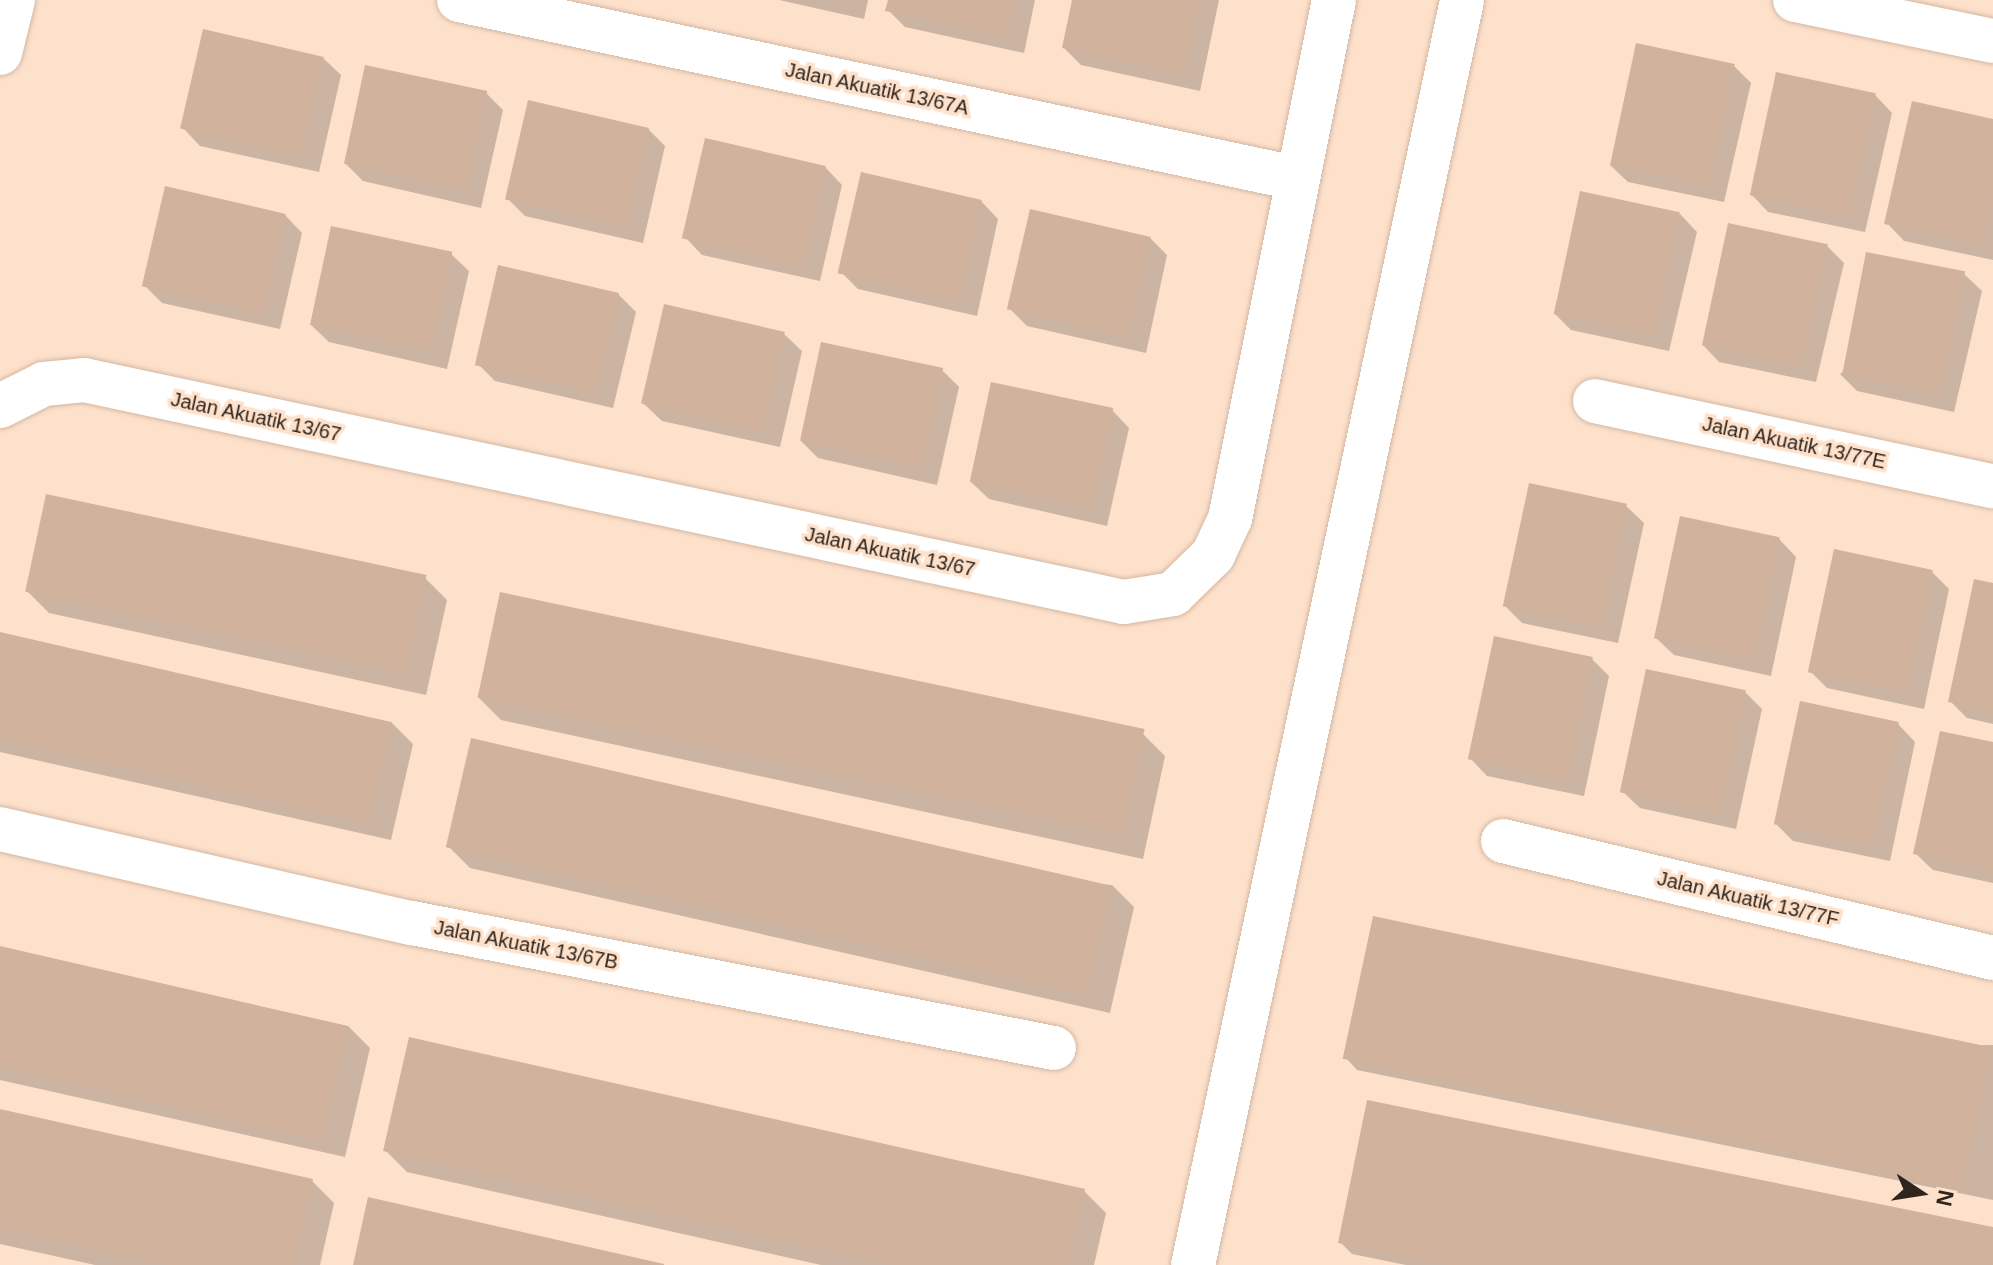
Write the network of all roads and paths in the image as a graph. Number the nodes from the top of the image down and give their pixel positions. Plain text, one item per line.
1 (13, 0) edge
2 (459, 0) edge
3 (1334, 0) edge
4 (1462, 0) edge
5 (1795, 0) edge
6 (1993, 41) edge
7 (0, 53) edge
8 (1295, 178) junction
9 (1595, 401) dead end
10 (0, 406) edge
11 (1993, 486) edge
12 (0, 829) edge
13 (1503, 841) dead end
14 (1993, 958) edge
15 (1054, 1048) dead end
16 (1193, 1265) edge

1 - 7 street
2 - 8 street, Jalan Akuatik 13/67A
3 - 8 street, Jalan Akuatik 13/67
4 - 16 street
5 - 6 street
8 - 10 street, Jalan Akuatik 13/67
9 - 11 street, Jalan Akuatik 13/77E
12 - 15 street, Jalan Akuatik 13/67B
13 - 14 street, Jalan Akuatik 13/77F

